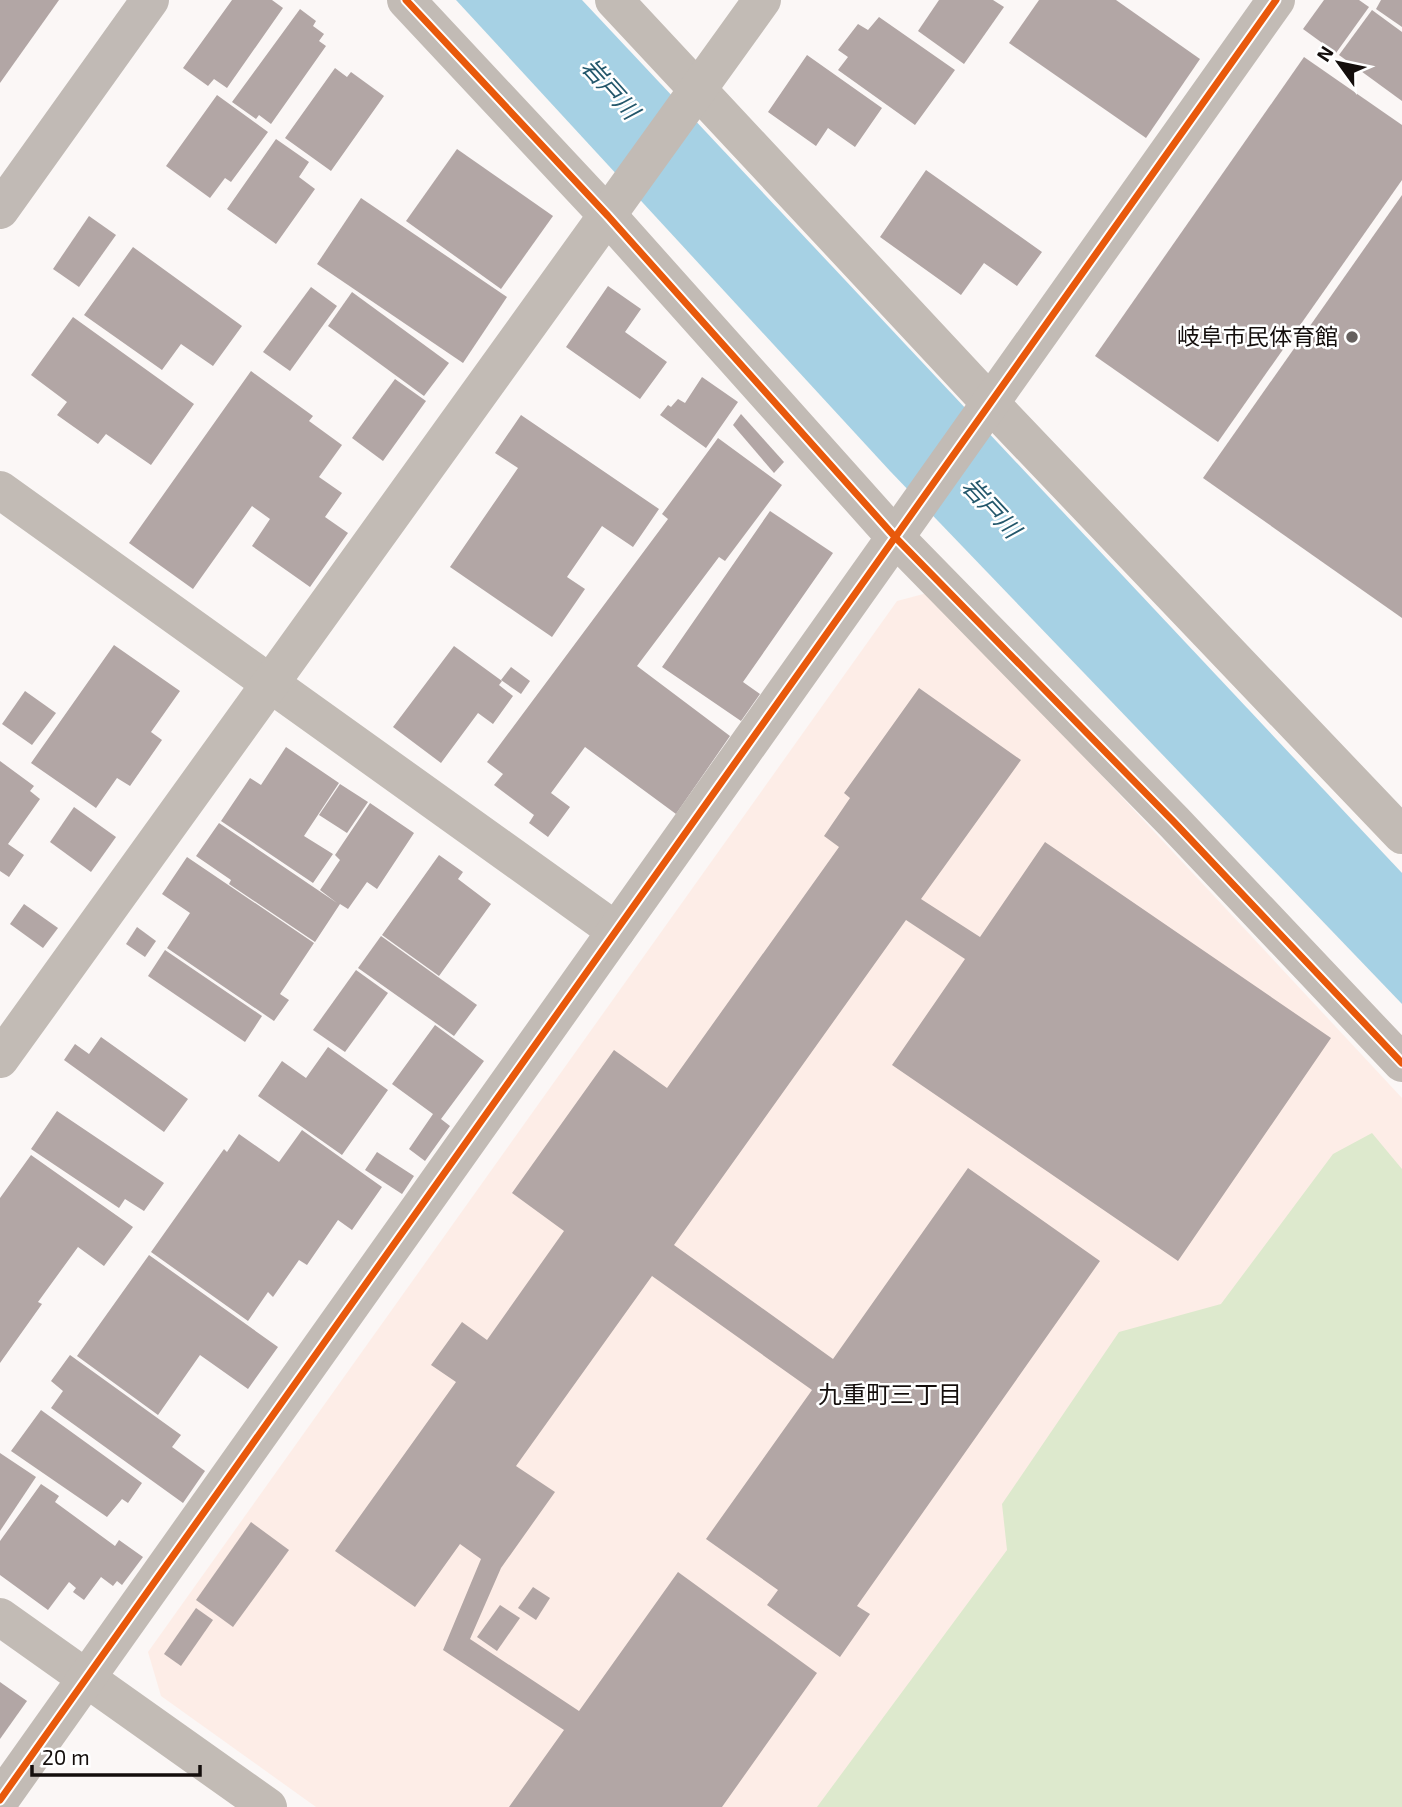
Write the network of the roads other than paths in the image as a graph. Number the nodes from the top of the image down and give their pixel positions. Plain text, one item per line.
1 (150, 0) edge
2 (406, 0) edge
3 (614, 0) edge
4 (762, 0) edge
5 (1276, 0) edge
6 (692, 98) junction
7 (614, 207) junction
8 (0, 210) edge
9 (984, 411) junction
10 (0, 490) edge
11 (906, 522) junction
12 (268, 682) junction
13 (1402, 835) edge
14 (616, 931) junction
15 (0, 1059) edge
16 (1402, 1063) edge
17 (0, 1617) edge
18 (86, 1678) junction
19 (0, 1800) edge
20 (268, 1807) edge

1 - 8 street
2 - 7 street
3 - 6 street
4 - 6 street
5 - 9 street
6 - 7 street
6 - 9 street
7 - 11 street
7 - 12 street
9 - 11 street
9 - 13 street
10 - 12 street
11 - 14 street
11 - 16 street
12 - 14 street
12 - 15 street
14 - 18 street
17 - 18 street
18 - 19 street
18 - 20 street

